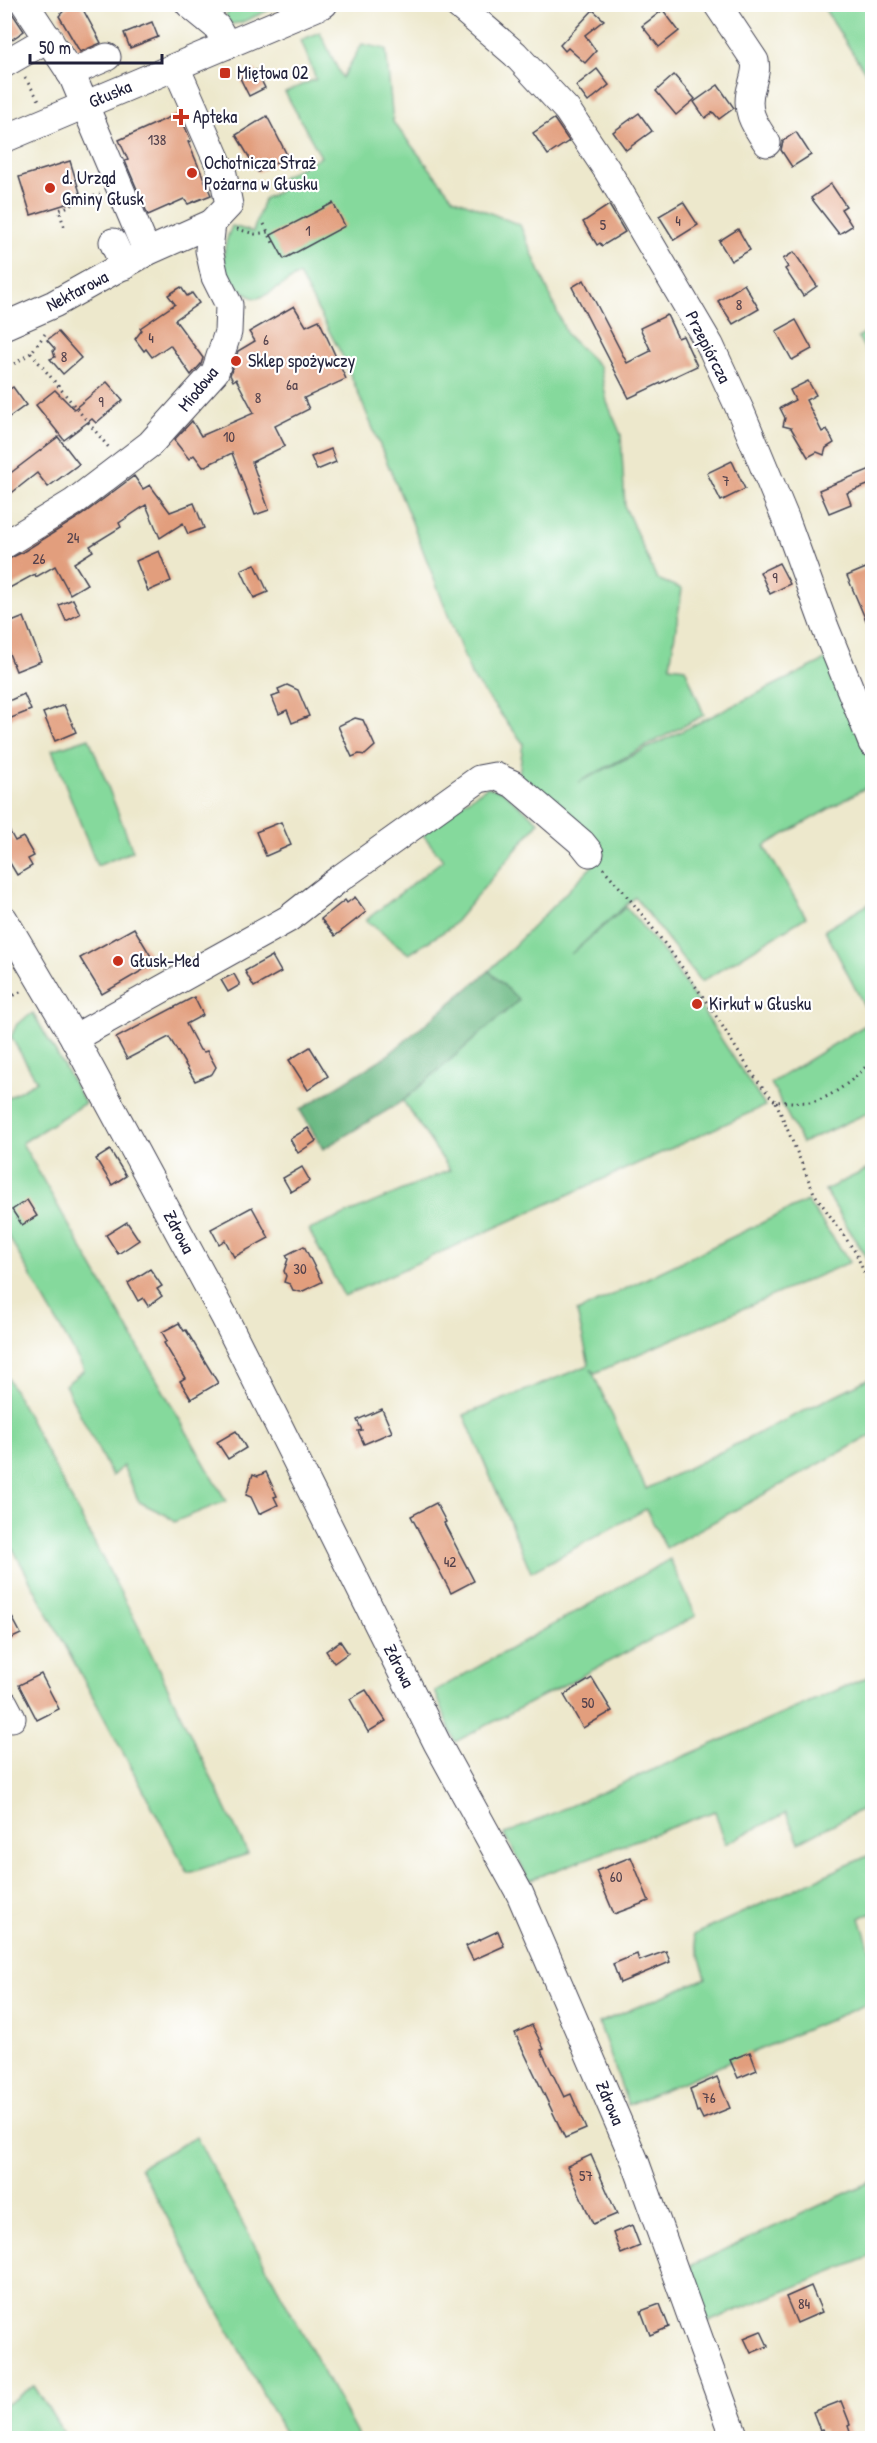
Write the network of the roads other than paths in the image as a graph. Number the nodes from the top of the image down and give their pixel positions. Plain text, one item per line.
1 (25, 4) edge
2 (189, 4) edge
3 (457, 4) edge
4 (717, 4) edge
5 (317, 8) edge
6 (49, 38) junction
7 (227, 45) junction
8 (107, 57) dead end
9 (9, 61) edge
10 (176, 67) junction
11 (70, 73) junction
12 (86, 105) junction
13 (4, 139) edge
14 (767, 143) dead end
15 (212, 223) junction
16 (147, 252) junction
17 (4, 326) edge
18 (4, 544) edge
19 (873, 743) edge
20 (590, 853) road end
21 (4, 920) edge
22 (74, 1038) junction
23 (735, 2439) edge

1 - 6 street
2 - 7 street
3 - 19 street, Przepiórcza
4 - 14 street
5 - 7 street, Głuska
6 - 9 street
6 - 11 street
7 - 10 street, Głuska
8 - 11 street
10 - 12 street, Głuska
10 - 15 street
11 - 12 street
12 - 13 street, Głuska
12 - 16 street
15 - 16 street
15 - 18 street, Miodowa
16 - 17 street, Nektarowa
20 - 22 street
21 - 22 street, Zdrowa
22 - 23 street, Zdrowa

